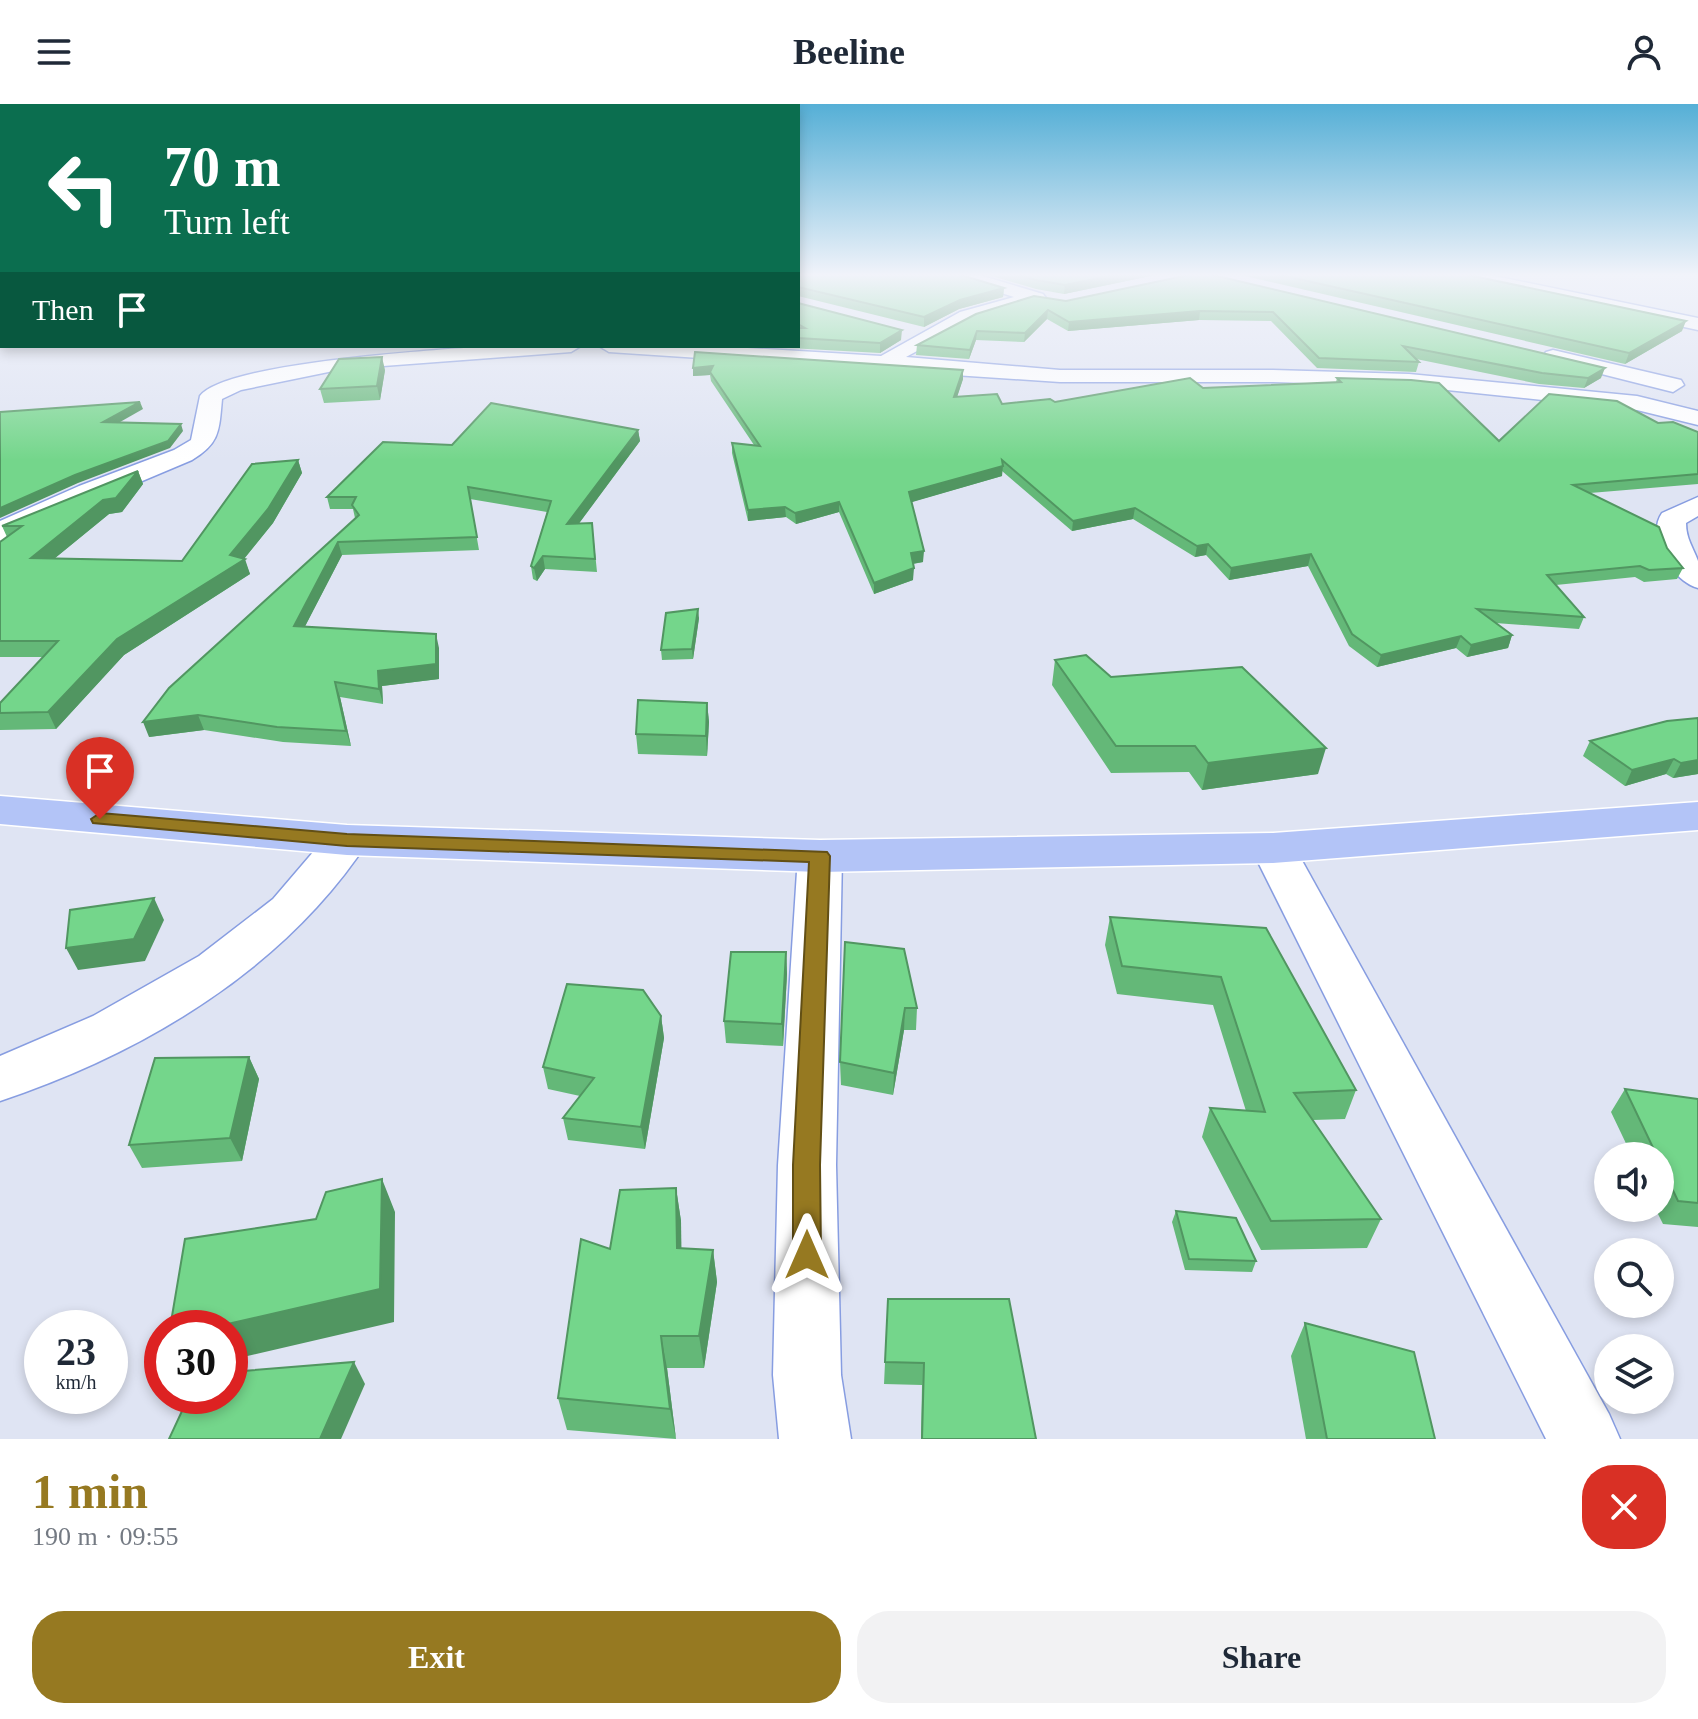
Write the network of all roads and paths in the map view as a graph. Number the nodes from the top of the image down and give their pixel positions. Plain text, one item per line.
1 (925, 336) edge
2 (374, 348) edge
3 (542, 348) edge
4 (644, 348) edge
5 (1532, 351) edge
6 (394, 358) junction
7 (885, 362) junction
8 (1693, 386) edge
9 (1637, 403) junction
10 (1698, 418) edge
11 (1698, 505) edge
12 (0, 532) edge
13 (1698, 579) edge
14 (0, 810) edge
15 (1698, 816) edge
16 (347, 840) junction
17 (1273, 848) junction
18 (820, 856) junction
19 (0, 1079) edge
20 (815, 1439) edge
21 (1584, 1439) edge

1 - 7 street
2 - 6 street
3 - 6 street
4 - 7 street
5 - 8 street
6 - 12 street
7 - 9 street
8 - 9 street
9 - 10 street
11 - 13 street
14 - 16 main road
15 - 17 main road
16 - 18 main road
16 - 19 street
17 - 18 main road
17 - 21 street
18 - 20 street

